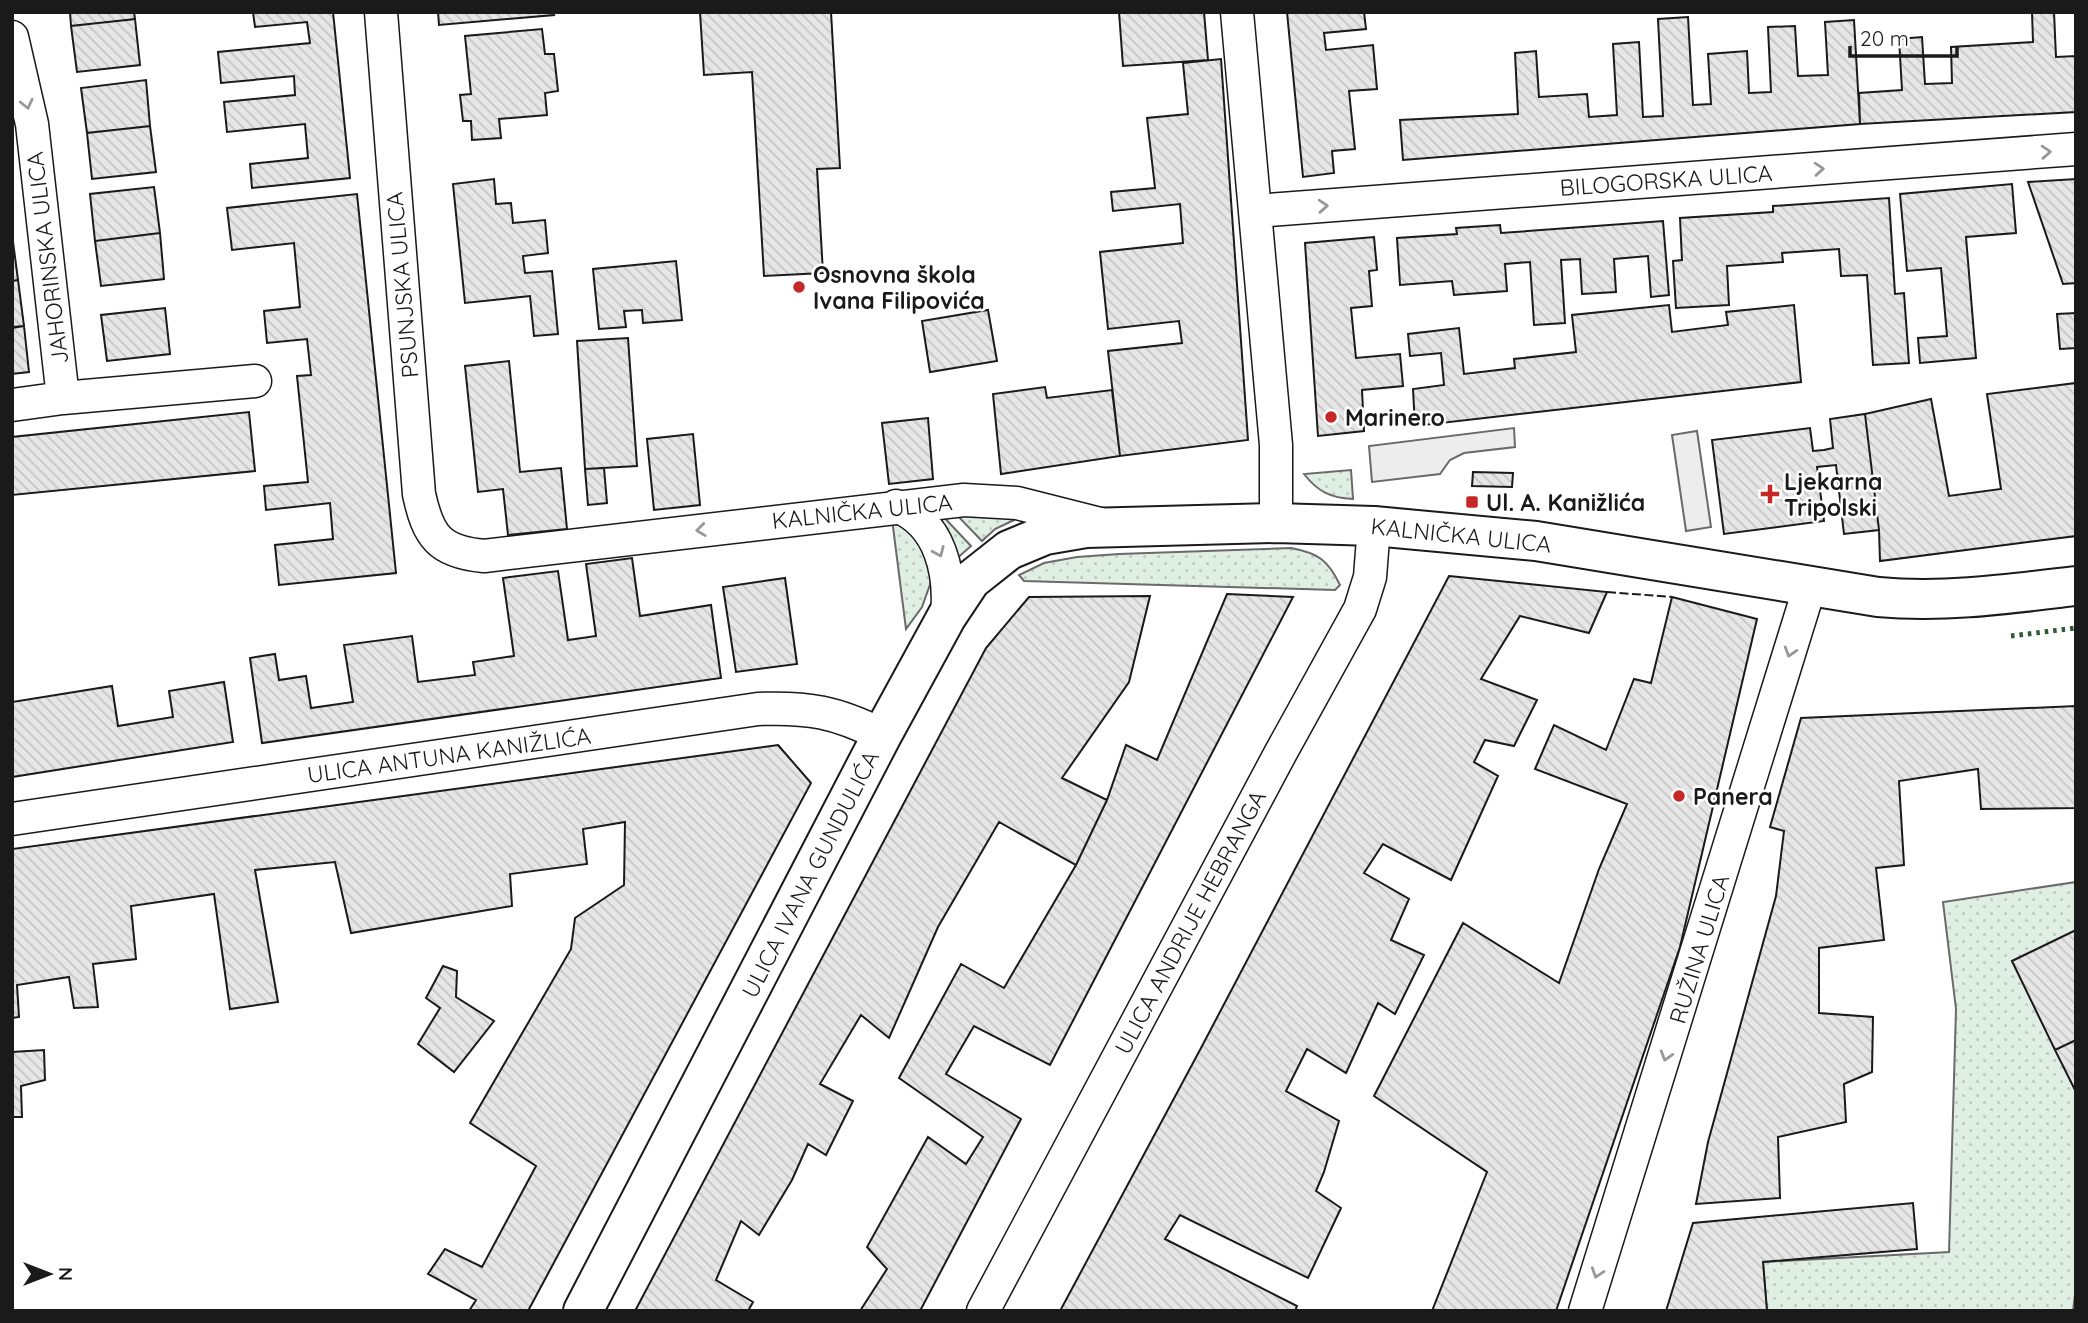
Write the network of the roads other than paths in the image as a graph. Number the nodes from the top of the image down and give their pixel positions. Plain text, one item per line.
1 (380, 12) edge
2 (1237, 12) edge
3 (12, 37) edge
4 (2076, 149) edge
5 (1255, 211) junction
6 (255, 381) dead end
7 (63, 398) junction
8 (12, 405) edge
9 (896, 506) junction
10 (1276, 523) junction
11 (1374, 526) junction
12 (1114, 528) junction
13 (449, 549) joint
14 (1810, 586) junction
15 (2076, 586) edge
16 (947, 616) junction
17 (882, 735) junction
18 (12, 819) edge
19 (583, 1311) edge
20 (983, 1311) edge
21 (1585, 1311) edge

1 - 13 street, PSUNJSKA ULICA
2 - 5 street
3 -> 7 street, JAHORINSKA ULICA
5 -> 4 street, BILOGORSKA ULICA
5 - 10 street
6 - 7 street
7 - 8 street
9 - 12 street, KALNIČKA ULICA
9 -> 13 street, KALNIČKA ULICA
9 -> 16 street
10 - 11 main road, KALNIČKA ULICA
10 - 12 main road, KALNIČKA ULICA
11 - 14 main road, KALNIČKA ULICA
11 - 20 street, ULICA ANDRIJE HEBRANGA
12 - 16 main road, ULICA IVANA GUNDULIĆA
14 - 15 main road
14 -> 21 street, RUŽINA ULICA
16 - 17 main road, ULICA IVANA GUNDULIĆA
17 - 18 street, ULICA ANTUNA KANIŽLIĆA
17 - 19 main road, ULICA IVANA GUNDULIĆA

